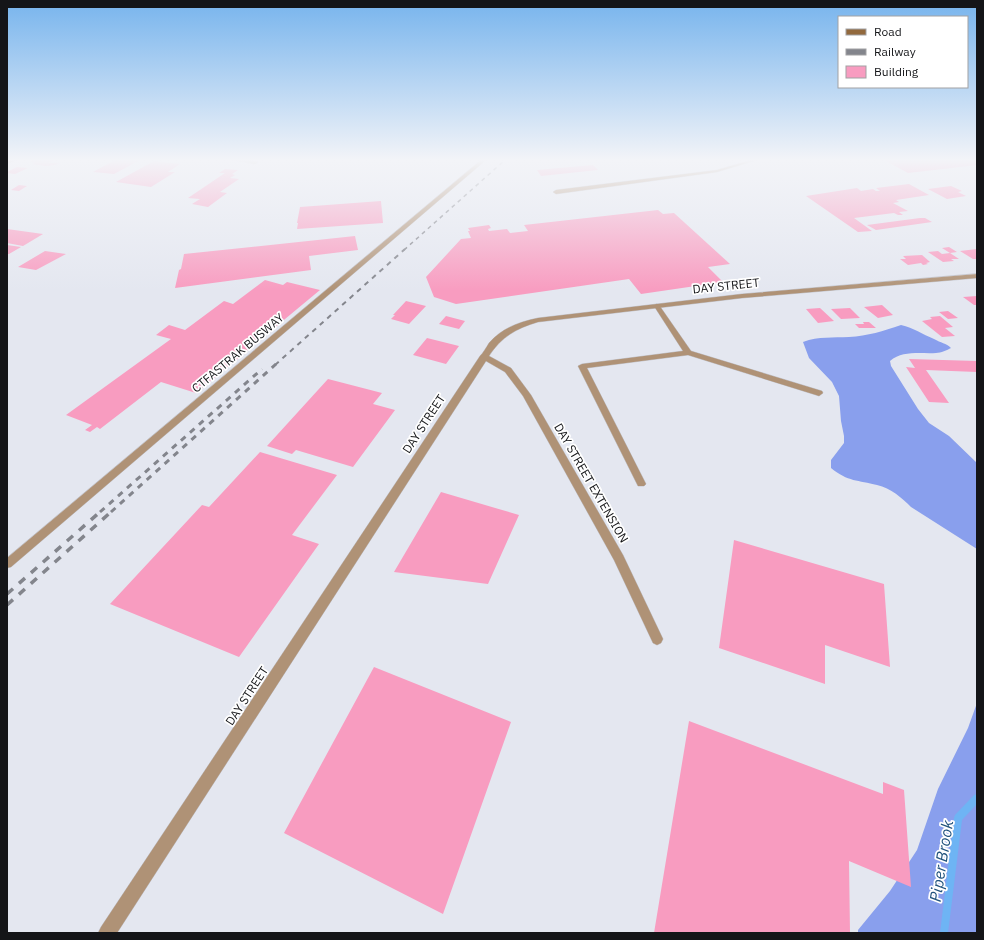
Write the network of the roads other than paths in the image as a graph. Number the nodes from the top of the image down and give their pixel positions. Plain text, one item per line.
1 (432, 204) edge
2 (977, 276) edge
3 (657, 306) junction
4 (688, 353) junction
5 (484, 356) junction
6 (819, 393) dead end
7 (641, 484) dead end
8 (7, 564) edge
9 (657, 638) dead end
10 (107, 933) edge

1 - 8 lane, CTFASTRAK BUSWAY
2 - 3 street, DAY STREET
3 - 4 lane
3 - 5 street, DAY STREET
4 - 6 lane
4 - 7 lane
5 - 9 street, DAY STREET EXTENSION
5 - 10 street, DAY STREET

